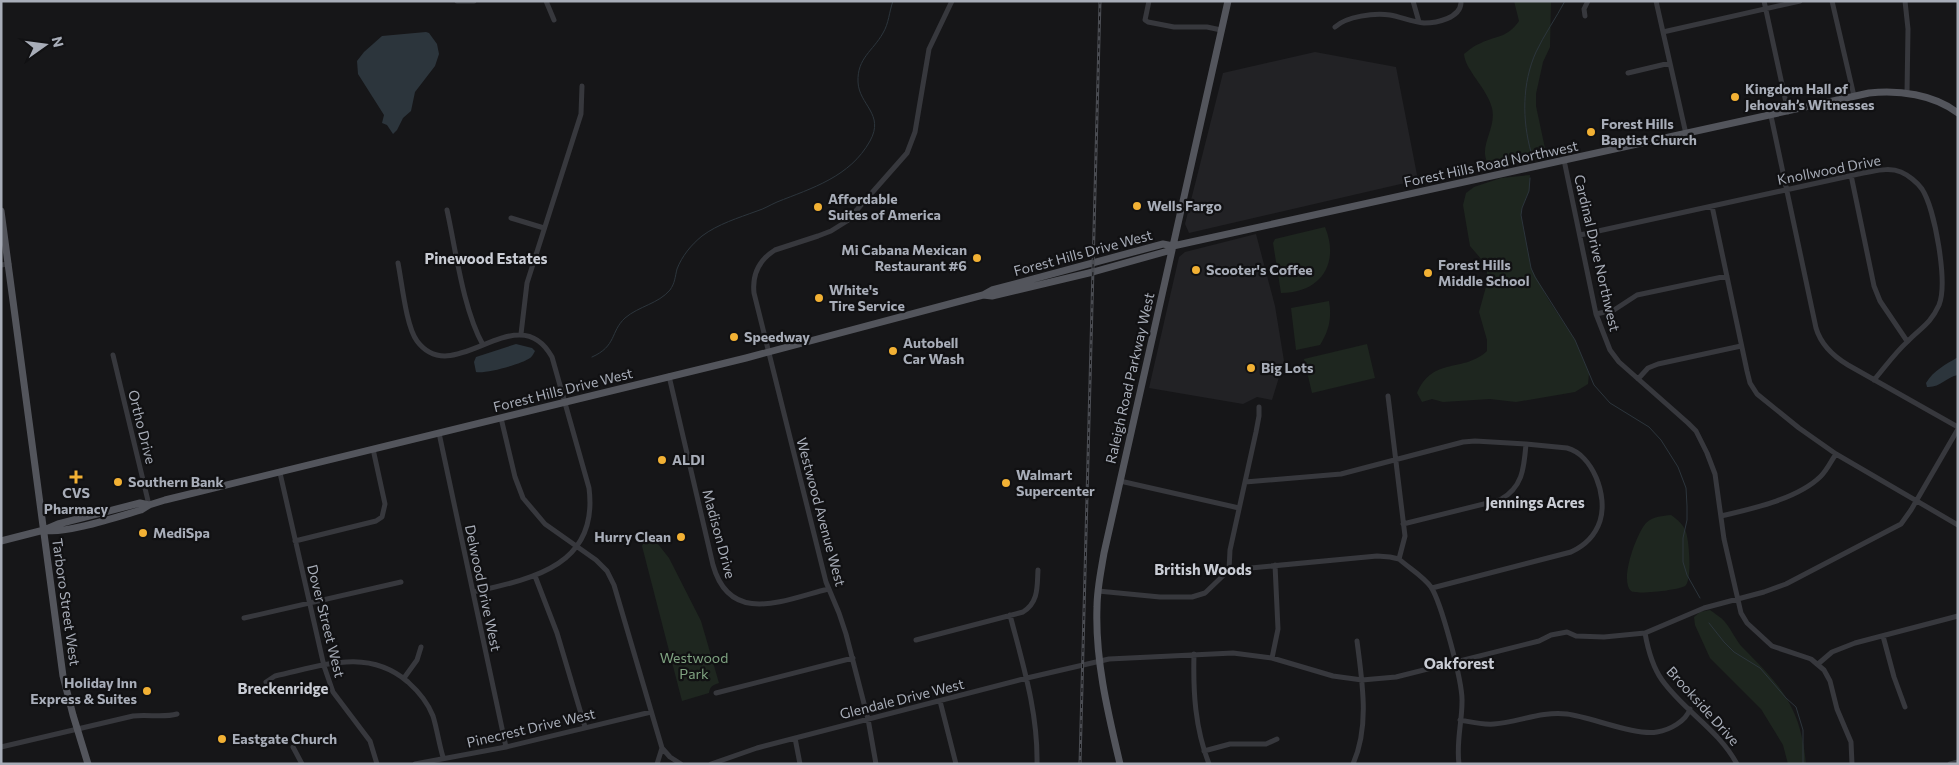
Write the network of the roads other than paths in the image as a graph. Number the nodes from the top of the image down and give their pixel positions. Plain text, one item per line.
1 (457, 1) edge
2 (474, 1) edge
3 (546, 1) edge
4 (952, 1) edge
5 (1149, 1) edge
6 (1228, 1) edge
7 (1414, 1) edge
8 (1588, 1) edge
9 (1656, 1) edge
10 (1764, 1) edge
11 (1800, 1) edge
12 (1832, 1) edge
13 (1905, 1) edge
14 (1461, 3) dead end
15 (1766, 8) junction
16 (1585, 16) dead end
17 (554, 20) dead end
18 (1419, 22) junction
19 (1335, 27) dead end
20 (1221, 30) junction
21 (1663, 32) junction
22 (1670, 63) junction
23 (1628, 73) dead end
24 (582, 86) dead end
25 (1907, 93) junction
26 (1854, 96) junction
27 (1957, 110) edge
28 (1788, 112) junction
29 (1771, 116) junction
30 (1686, 134) junction
31 (1564, 160) junction
32 (1851, 175) junction
33 (1786, 190) junction
34 (1712, 206) junction
35 (446, 210) dead end
36 (1, 211) edge
37 (511, 218) dead end
38 (544, 228) junction
39 (1580, 235) junction
40 (1173, 246) junction
41 (398, 263) dead end
42 (5, 264) edge
43 (1727, 276) junction
44 (1596, 314) junction
45 (521, 334) junction
46 (1907, 341) junction
47 (483, 345) junction
48 (1741, 346) junction
49 (769, 352) junction
50 (113, 355) dead end
51 (669, 376) junction
52 (1638, 380) junction
53 (1874, 380) junction
54 (1388, 396) dead end
55 (564, 403) junction
56 (1258, 407) dead end
57 (500, 418) junction
58 (1958, 428) edge
59 (439, 434) junction
60 (1526, 444) junction
61 (373, 449) junction
62 (1836, 454) junction
63 (1394, 459) junction
64 (280, 473) junction
65 (1120, 481) junction
66 (1245, 482) junction
67 (1916, 501) junction
68 (149, 505) junction
69 (1239, 508) junction
70 (1721, 516) junction
71 (1403, 524) junction
72 (1958, 525) edge
73 (44, 530) junction
74 (294, 541) junction
75 (1, 542) edge
76 (576, 545) junction
77 (1399, 559) junction
78 (1275, 565) junction
79 (1038, 570) dead end
80 (1229, 570) junction
81 (535, 576) junction
82 (401, 582) dead end
83 (1432, 588) junction
84 (828, 589) junction
85 (1098, 591) junction
86 (473, 592) junction
87 (1738, 600) junction
88 (310, 603) junction
89 (1010, 615) junction
90 (1958, 616) edge
91 (244, 618) dead end
92 (1645, 633) junction
93 (1883, 636) junction
94 (916, 640) dead end
95 (1357, 641) dead end
96 (421, 647) dead end
97 (1194, 654) junction
98 (853, 658) junction
99 (1272, 658) junction
100 (1100, 660) junction
101 (1454, 662) junction
102 (1818, 664) junction
103 (324, 666) junction
104 (404, 678) junction
105 (1027, 678) junction
106 (1362, 680) junction
107 (266, 682) dead end
108 (716, 693) dead end
109 (940, 701) junction
110 (1905, 707) dead end
111 (1690, 708) junction
112 (651, 712) junction
113 (177, 714) dead end
114 (868, 719) junction
115 (1460, 720) junction
116 (585, 727) junction
117 (77, 729) junction
118 (795, 738) junction
119 (1278, 739) dead end
120 (293, 746) dead end
121 (506, 746) junction
122 (1, 747) edge
123 (662, 748) junction
124 (1204, 751) junction
125 (443, 757) junction
126 (1958, 762) edge
127 (1355, 763) edge
128 (88, 764) edge
129 (302, 764) edge
130 (377, 764) edge
131 (415, 764) edge
132 (657, 764) edge
133 (681, 764) edge
134 (711, 764) edge
135 (800, 764) edge
136 (876, 764) edge
137 (956, 764) edge
138 (1036, 764) edge
139 (1120, 764) edge
140 (1209, 764) edge
141 (1459, 764) edge
142 (1737, 764) edge
143 (1852, 764) edge
144 (1950, 764) edge

1 - 2 street
3 - 17 street
4 - 49 street, Westwood Avenue West
5 - 20 street
6 - 20 main road, Raleigh Road Parkway West
7 - 18 street
8 - 16 street
9 - 21 street
10 - 15 street
11 - 15 street
12 - 26 street
13 - 25 street
14 - 18 street
15 - 21 street
15 - 28 street
18 - 19 street
20 - 40 main road, Raleigh Road Parkway West
21 - 22 street
22 - 23 street
22 - 30 street
24 - 38 street
25 - 26 main road, Forest Hills Road Northwest
25 - 27 main road, Forest Hills Road Northwest
26 - 28 main road, Forest Hills Road Northwest
28 - 29 main road, Forest Hills Road Northwest
29 - 30 main road, Forest Hills Road Northwest
29 - 33 street
30 - 31 main road, Forest Hills Road Northwest
31 - 39 street, Cardinal Drive Northwest
31 - 40 main road, Forest Hills Road Northwest
32 - 33 street, Knollwood Drive
32 - 46 street
32 - 46 street, Knollwood Drive
33 - 34 street, Knollwood Drive
33 - 53 street
34 - 39 street, Knollwood Drive
34 - 43 street
35 - 47 street
36 - 42 main road, Tarboro Street West
37 - 38 street
38 - 45 street
39 - 44 street, Cardinal Drive Northwest
40 - 49 main road, Forest Hills Drive West
40 - 65 main road, Raleigh Road Parkway West
41 - 47 street
42 - 73 main road, Tarboro Street West
43 - 44 street
43 - 48 street
44 - 52 street, Cardinal Drive Northwest
45 - 47 street
45 - 55 street
46 - 53 street, Knollwood Drive
48 - 52 street
48 - 62 street
49 - 51 main road, Forest Hills Drive West
49 - 84 street, Westwood Avenue West
50 - 68 street, Ortho Drive
51 - 55 main road, Forest Hills Drive West
51 - 84 street, Madison Drive
52 - 70 street, Cardinal Drive Northwest
53 - 58 street
54 - 63 street
55 - 57 main road, Forest Hills Drive West
55 - 76 street
56 - 66 street
57 - 59 main road, Forest Hills Drive West
57 - 76 street
58 - 67 street, Glendale Drive West
59 - 61 main road, Forest Hills Drive West
59 - 86 street, Delwood Drive West
60 - 63 street
60 - 71 street
60 - 83 street
61 - 64 main road, Forest Hills Drive West
61 - 74 street
62 - 67 street
62 - 70 street
63 - 66 street
63 - 71 street
64 - 68 main road, Forest Hills Drive West
64 - 74 street, Dover Street West
65 - 69 street
65 - 85 main road, Raleigh Road Parkway West
66 - 69 street
67 - 72 street
67 - 87 street, Glendale Drive West
68 - 73 main road, Forest Hills Drive West
69 - 80 street
70 - 87 street, Cardinal Drive Northwest
71 - 77 street
73 - 75 main road, Forest Hills Drive West
73 - 117 main road, Tarboro Street West
74 - 88 street, Dover Street West
76 - 81 street
76 - 112 street
77 - 78 street
77 - 83 street
78 - 80 street
78 - 99 street
79 - 89 street
80 - 85 street
81 - 86 street
81 - 116 street
82 - 88 street
83 - 101 street
84 - 98 street, Westwood Avenue West
85 - 100 main road, Raleigh Road Parkway West
86 - 121 street, Delwood Drive West
87 - 92 street, Glendale Drive West
87 - 102 street, Cardinal Drive Northwest
88 - 91 street
88 - 103 street, Dover Street West
89 - 94 street
89 - 105 street
90 - 93 street
92 - 101 street, Glendale Drive West
92 - 111 street, Brookside Drive
93 - 102 street
93 - 110 street
95 - 106 street
96 - 104 street
97 - 99 street, Glendale Drive West
97 - 100 street, Glendale Drive West
97 - 124 street
98 - 108 street
98 - 114 street, Westwood Avenue West
99 - 106 street, Glendale Drive West
100 - 105 street, Glendale Drive West
100 - 139 main road, Raleigh Road Parkway West
101 - 106 street, Glendale Drive West
101 - 115 street
102 - 143 street
103 - 104 street
103 - 107 street
103 - 130 street, Dover Street West
104 - 125 street
105 - 109 street, Glendale Drive West
105 - 138 street
106 - 127 street
109 - 114 street, Glendale Drive West
109 - 137 street
111 - 115 street
111 - 142 street, Brookside Drive
112 - 116 street, Pinecrest Drive West
112 - 123 street
113 - 117 street
114 - 118 street, Glendale Drive West
114 - 136 street, Westwood Avenue West
115 - 141 street
116 - 121 street, Pinecrest Drive West
117 - 122 street
117 - 128 main road, Tarboro Street West
118 - 134 street, Glendale Drive West
118 - 135 street
119 - 124 street
120 - 129 street
121 - 125 street, Pinecrest Drive West
123 - 132 street
123 - 133 street
124 - 140 street
125 - 131 street, Pinecrest Drive West
126 - 144 street

